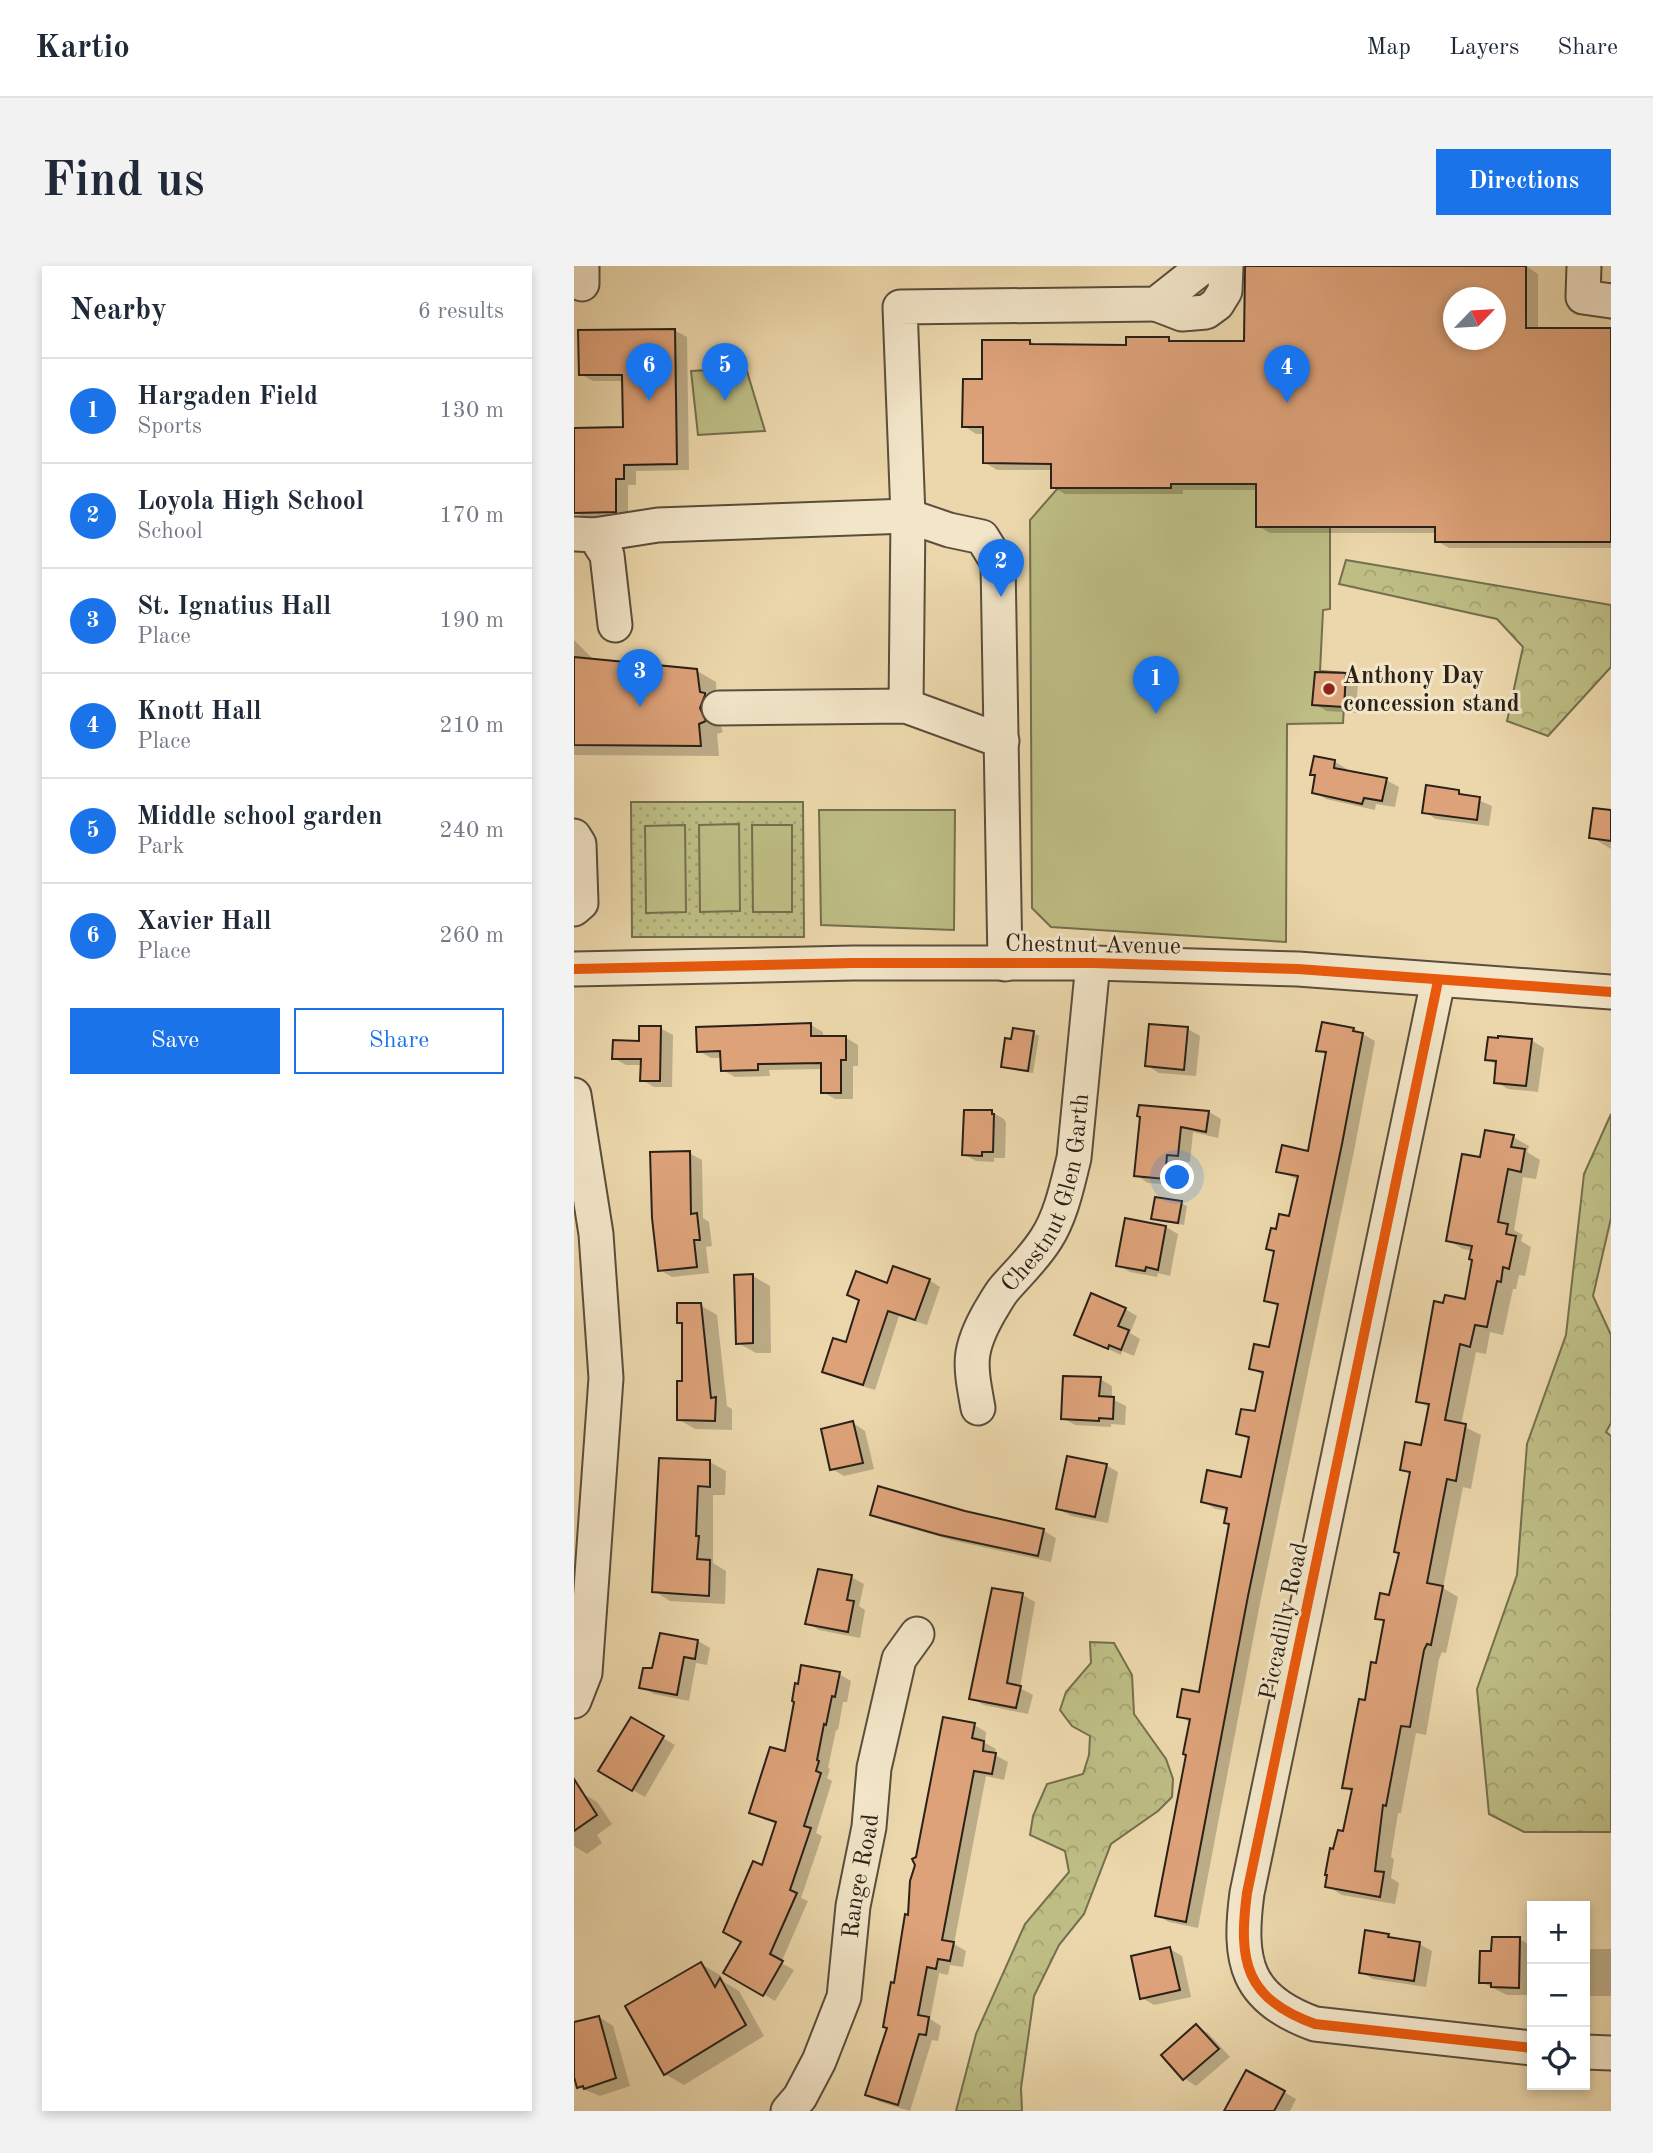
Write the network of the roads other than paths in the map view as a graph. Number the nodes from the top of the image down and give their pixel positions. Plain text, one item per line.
1 (1204, 266) edge
2 (1226, 266) edge
3 (1584, 266) edge
4 (1611, 300) edge
5 (1156, 304) junction
6 (908, 516) junction
7 (584, 534) edge
8 (615, 625) dead end
9 (906, 706) junction
10 (719, 708) dead end
11 (1002, 741) junction
12 (574, 836) edge
13 (574, 909) edge
14 (1093, 963) junction
15 (1004, 964) junction
16 (574, 969) edge
17 (1438, 981) junction
18 (1611, 992) edge
19 (574, 1094) edge
20 (577, 1128) edge
21 (588, 1312) edge
22 (978, 1408) dead end
23 (917, 1634) dead end
24 (574, 1701) edge
25 (1527, 2047) edge
26 (1590, 2052) edge
27 (1611, 2053) edge
28 (788, 2111) edge

1 - 5 street
2 - 5 street
3 - 4 street
5 - 6 street
6 - 7 street
6 - 9 street
6 - 11 street
7 - 8 street
9 - 10 street
9 - 11 street
11 - 15 street
12 - 13 street
14 - 15 street, Chestnut Avenue
14 - 17 street, Chestnut Avenue
14 - 22 street, Chestnut Glen Garth
15 - 16 street, Chestnut Avenue
17 - 18 street, Chestnut Avenue
17 - 25 street, Piccadilly Road
19 - 20 street
20 - 21 street
21 - 24 street
23 - 28 street, Range Road
26 - 27 street

